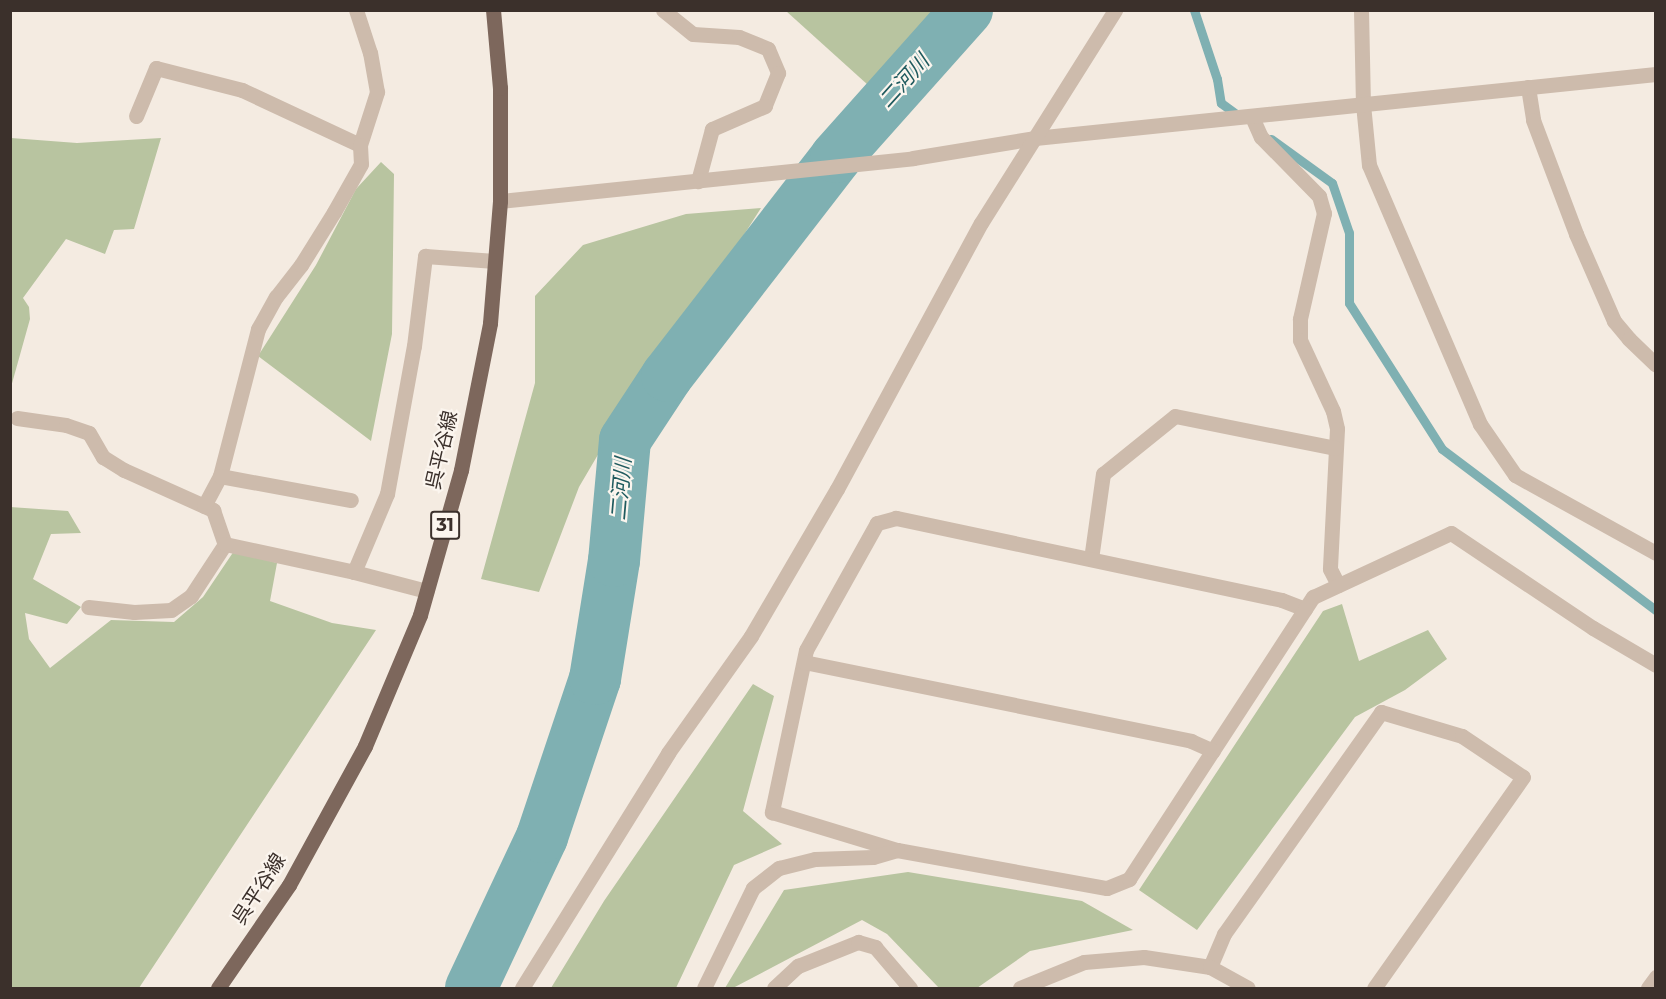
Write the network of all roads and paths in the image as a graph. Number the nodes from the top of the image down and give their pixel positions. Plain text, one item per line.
1 (356, 10) edge
2 (493, 10) edge
3 (663, 10) edge
4 (1115, 10) edge
5 (1361, 10) edge
6 (1656, 74) edge
7 (1528, 87) junction
8 (1363, 104) junction
9 (136, 116) dead end
10 (1252, 117) junction
11 (1035, 138) junction
12 (360, 146) junction
13 (698, 181) junction
14 (500, 201) junction
15 (495, 261) junction
16 (1656, 365) edge
17 (17, 418) dead end
18 (1335, 448) junction
19 (220, 476) junction
20 (351, 500) dead end
21 (204, 506) junction
22 (225, 544) junction
23 (1656, 553) edge
24 (1091, 559) junction
25 (354, 572) junction
26 (1338, 585) junction
27 (427, 591) junction
28 (88, 607) dead end
29 (1305, 609) junction
30 (804, 662) junction
31 (1656, 665) edge
32 (1213, 751) junction
33 (897, 850) junction
34 (1210, 968) junction
35 (1656, 977) edge
36 (218, 988) edge
37 (522, 988) edge
38 (704, 988) edge
39 (774, 988) edge
40 (910, 988) edge
41 (1020, 988) edge
42 (1248, 988) edge
43 (1374, 988) edge
44 (1648, 988) edge

1 - 12 street
2 - 14 main road, 呉平谷線 / 31
3 - 13 street
4 - 11 street
5 - 8 street
6 - 7 street
7 - 8 street
7 - 16 street
8 - 10 street
8 - 23 street
9 - 12 street
10 - 11 street
10 - 18 street
11 - 13 street
11 - 37 street
12 - 19 street
13 - 14 street
14 - 15 main road, 呉平谷線 / 31
15 - 25 street
15 - 27 main road, 呉平谷線 / 31
17 - 21 street
18 - 24 street
18 - 26 street
19 - 20 street
19 - 21 street
21 - 22 street
22 - 25 street
22 - 28 street
24 - 29 street
24 - 30 street
25 - 27 street
26 - 29 street
26 - 31 street
27 - 36 main road, 呉平谷線 / 31
29 - 32 street
30 - 32 street
30 - 33 street
32 - 33 street
33 - 38 street
34 - 41 street
34 - 42 street
34 - 43 street
35 - 44 street
39 - 40 street

